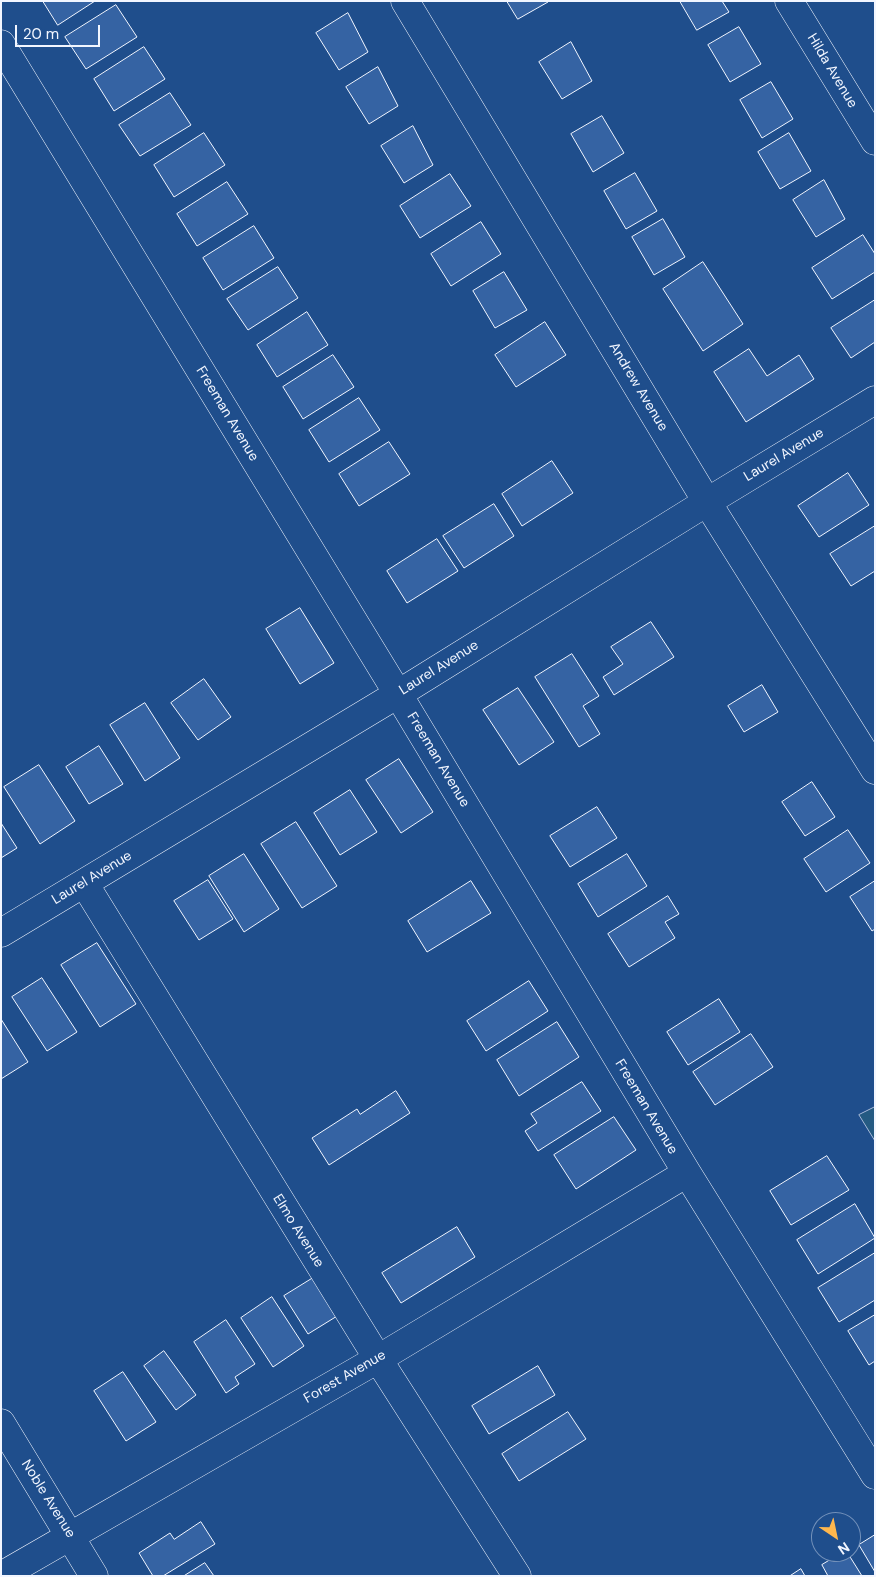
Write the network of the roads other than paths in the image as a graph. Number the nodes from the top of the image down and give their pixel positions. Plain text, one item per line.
1 (405, 1) edge
2 (789, 1) edge
3 (1, 44) edge
4 (875, 141) edge
5 (875, 400) edge
6 (707, 502) junction
7 (398, 694) junction
8 (875, 770) edge
9 (84, 883) junction
10 (1, 932) edge
11 (686, 1174) junction
12 (378, 1359) junction
13 (1, 1423) edge
14 (875, 1475) edge
15 (71, 1536) junction
16 (1, 1576) edge
17 (94, 1576) edge
18 (517, 1576) edge

1 - 6 street, Andrew Avenue
2 - 4 street, Hilda Avenue
3 - 7 street, Freeman Avenue
5 - 6 street, Laurel Avenue
6 - 7 street, Laurel Avenue
6 - 8 street, Andrew Avenue
7 - 9 street, Laurel Avenue
7 - 11 street, Freeman Avenue
9 - 10 street, Laurel Avenue
9 - 12 street, Elmo Avenue
11 - 12 street, Forest Avenue
11 - 14 street, Freeman Avenue
12 - 15 street, Forest Avenue
12 - 18 street, Elmo Avenue
13 - 15 street, Noble Avenue
15 - 16 street, Forest Avenue
15 - 17 street, Noble Avenue

